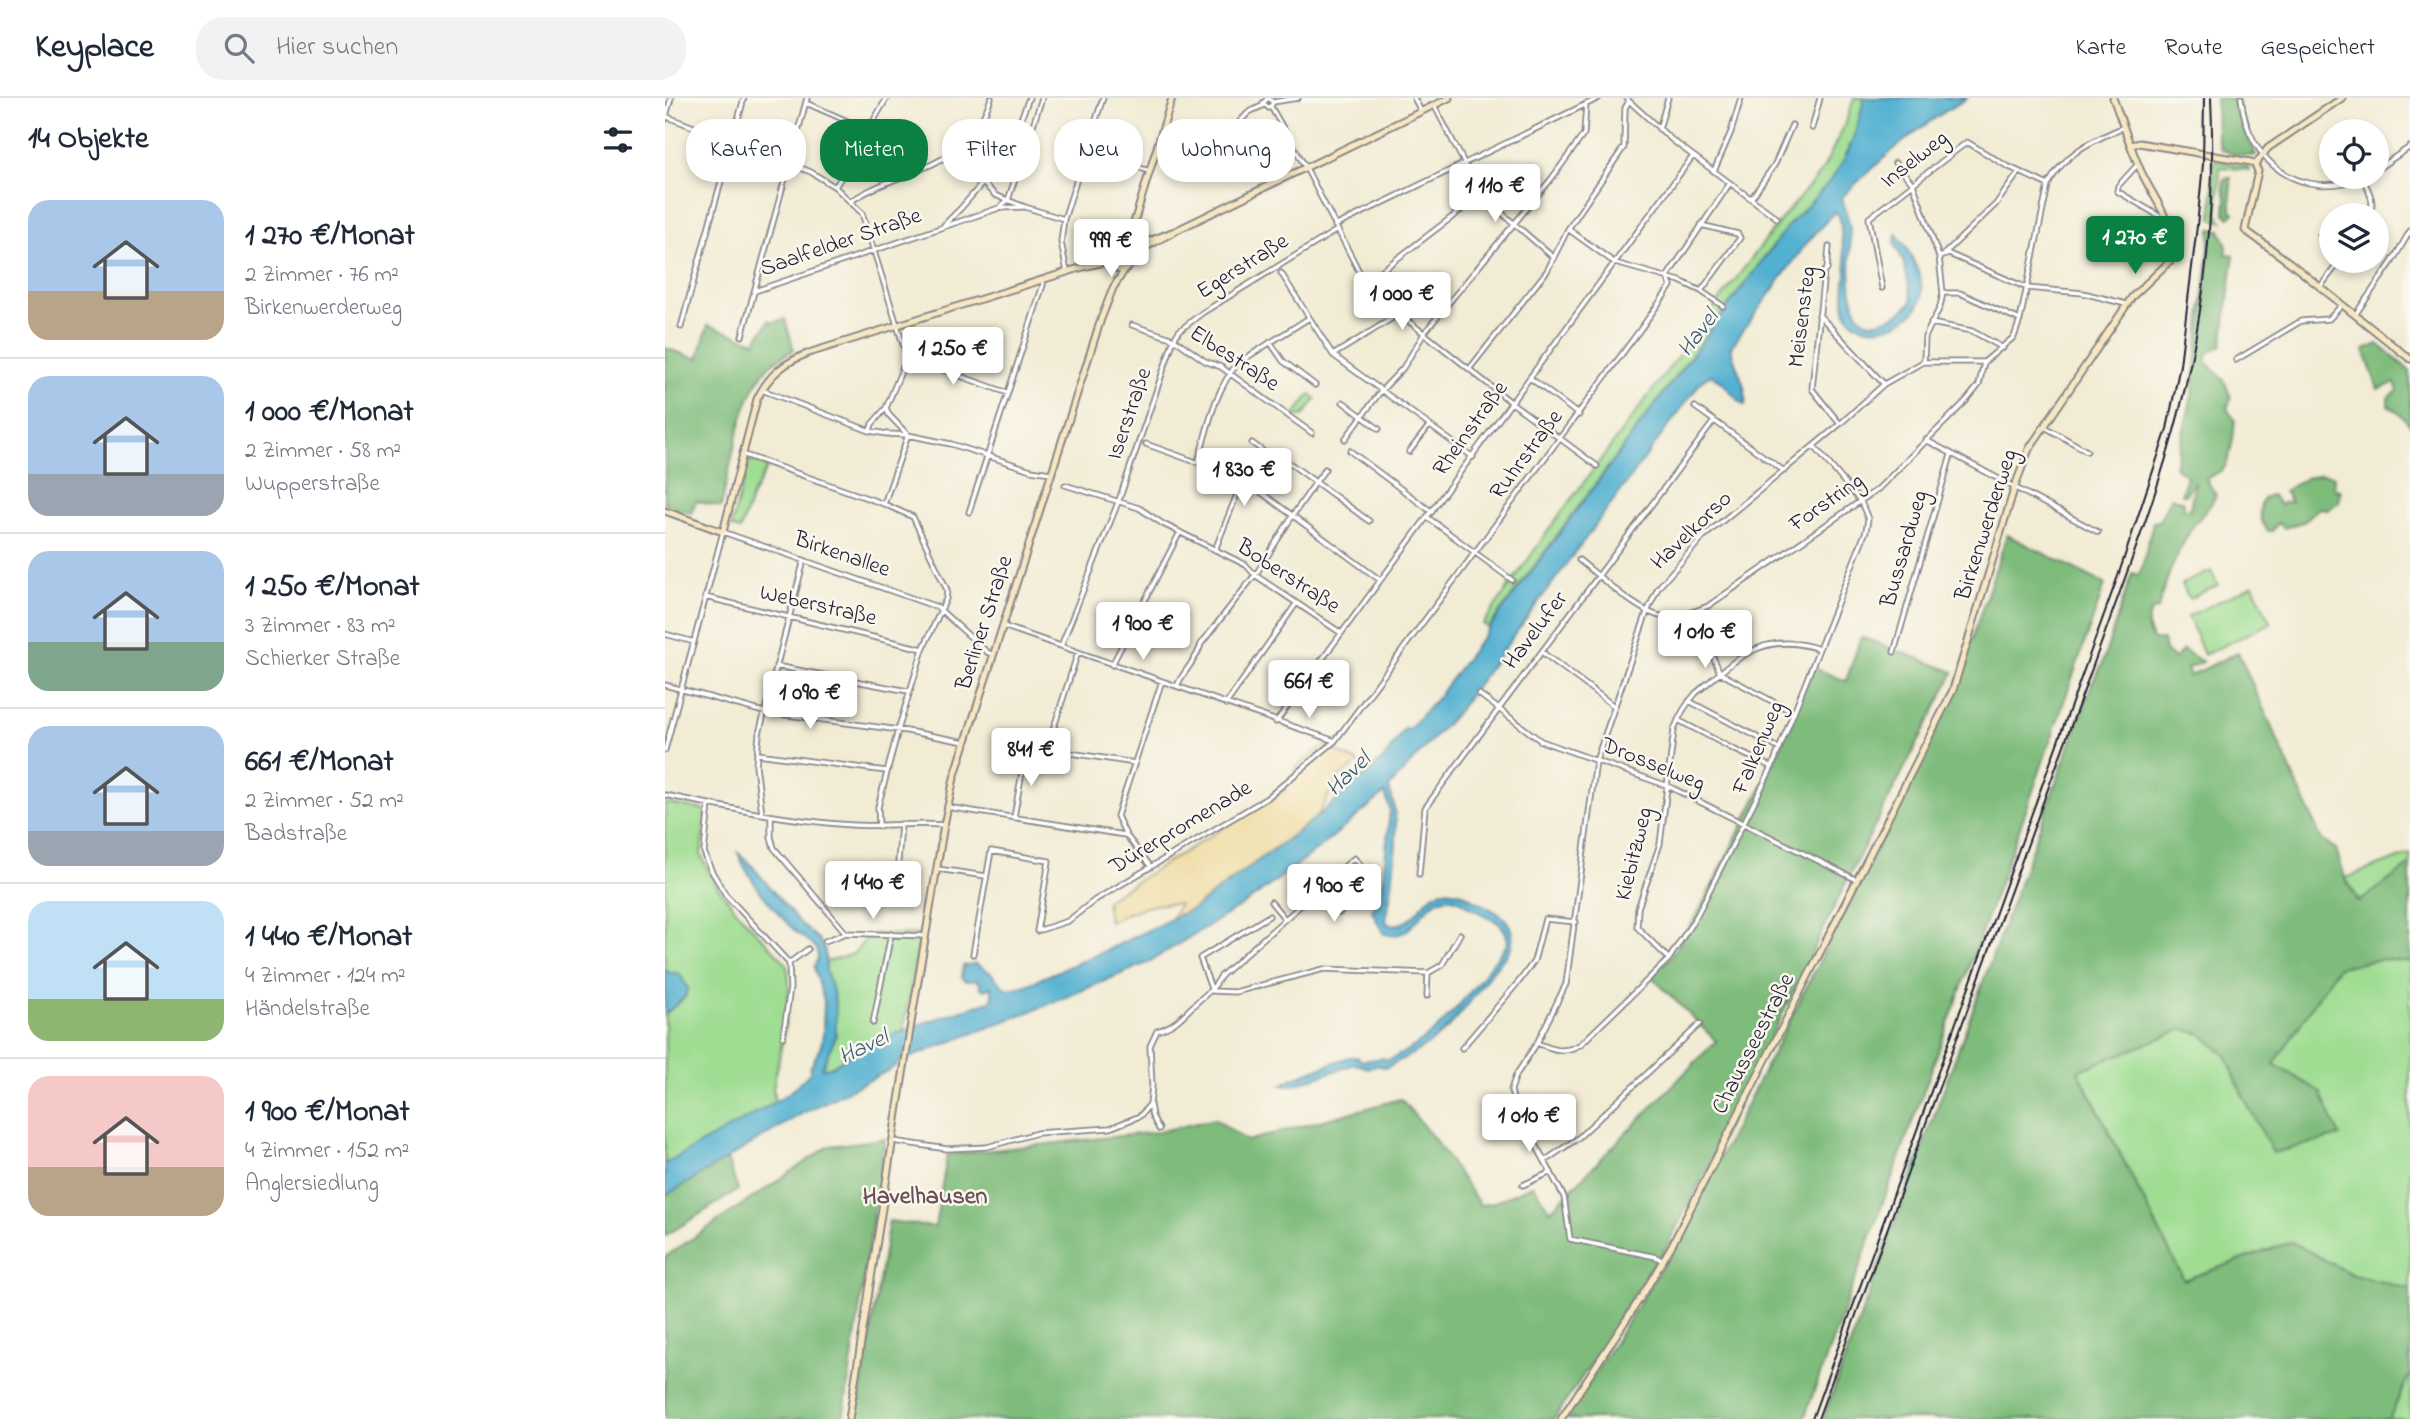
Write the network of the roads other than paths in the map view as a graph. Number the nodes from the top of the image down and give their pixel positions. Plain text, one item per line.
1 (671, 98) edge
2 (744, 98) edge
3 (887, 98) edge
4 (991, 98) edge
5 (1029, 98) edge
6 (1042, 98) edge
7 (1103, 98) edge
8 (1173, 98) edge
9 (1298, 98) edge
10 (1414, 98) edge
11 (1448, 98) edge
12 (1599, 98) edge
13 (1668, 98) edge
14 (1741, 98) edge
15 (1821, 98) edge
16 (2113, 98) edge
17 (2241, 98) edge
18 (2343, 98) edge
19 (806, 100) edge
20 (1267, 100) edge
21 (1628, 100) edge
22 (1586, 104) junction
23 (1434, 105) junction
24 (1422, 111) junction
25 (665, 117) edge
26 (738, 119) edge
27 (801, 119) edge
28 (845, 119) edge
29 (875, 119) edge
30 (982, 119) edge
31 (1097, 119) edge
32 (1241, 119) edge
33 (686, 125) edge
34 (1792, 125) dead end
35 (2124, 127) junction
36 (1812, 128) dead end
37 (1659, 130) junction
38 (2131, 145) junction
39 (2409, 149) edge
40 (2263, 155) junction
41 (1693, 156) junction
42 (942, 159) edge
43 (2389, 162) edge
44 (1464, 163) junction
45 (1895, 163) dead end
46 (2138, 164) junction
47 (2255, 164) junction
48 (1306, 168) junction
49 (1143, 169) edge
50 (806, 170) edge
51 (1149, 171) junction
52 (1714, 171) junction
53 (2019, 172) junction
54 (721, 182) edge
55 (784, 182) edge
56 (838, 182) edge
57 (1076, 182) edge
58 (1730, 183) junction
59 (983, 184) junction
60 (1913, 184) junction
61 (2048, 185) junction
62 (2319, 185) edge
63 (835, 187) junction
64 (1481, 195) junction
65 (1751, 199) junction
66 (1007, 200) junction
67 (851, 201) junction
68 (1025, 207) junction
69 (999, 208) junction
70 (1777, 218) dead end
71 (1064, 219) junction
72 (2168, 221) junction
73 (1133, 222) junction
74 (1514, 225) junction
75 (1701, 225) junction
76 (940, 228) junction
77 (1336, 228) junction
78 (1568, 229) junction
79 (1175, 231) junction
80 (2410, 231) edge
81 (1149, 241) junction
82 (1829, 247) dead end
83 (873, 251) junction
84 (1128, 255) junction
85 (1939, 257) junction
86 (1554, 258) junction
87 (1113, 260) junction
88 (1615, 263) junction
89 (1117, 268) junction
90 (1125, 269) junction
91 (1067, 272) junction
92 (1281, 273) dead end
93 (2331, 273) edge
94 (1667, 277) junction
95 (1043, 279) junction
96 (1364, 284) junction
97 (2320, 287) junction
98 (1113, 288) junction
99 (1882, 288) dead end
100 (2027, 288) junction
101 (755, 291) junction
102 (1701, 291) junction
103 (1943, 293) junction
104 (2126, 304) junction
105 (2342, 304) junction
106 (1723, 306) dead end
107 (1396, 313) junction
108 (1819, 315) junction
109 (2355, 315) junction
110 (1309, 318) junction
111 (2020, 320) junction
112 (1931, 323) junction
113 (897, 325) junction
114 (1132, 325) dead end
115 (681, 327) dead end
116 (1425, 332) junction
117 (742, 336) dead end
118 (1174, 339) junction
119 (1271, 342) junction
120 (2003, 348) junction
121 (1333, 355) junction
122 (907, 357) junction
123 (2410, 359) edge
124 (2237, 360) dead end
125 (1923, 362) junction
126 (1984, 362) junction
127 (1470, 368) junction
128 (1229, 373) junction
129 (1530, 378) junction
130 (1884, 384) junction
131 (1315, 385) dead end
132 (761, 390) junction
133 (1381, 391) junction
134 (1008, 393) junction
135 (1343, 402) dead end
136 (1512, 403) junction
137 (1695, 407) dead end
138 (886, 408) junction
139 (1579, 415) junction
140 (1363, 417) junction
141 (1714, 421) junction
142 (1840, 424) junction
143 (1429, 426) junction
144 (2043, 426) junction
145 (1379, 429) dead end
146 (870, 431) junction
147 (1311, 433) dead end
148 (908, 435) junction
149 (1345, 439) dead end
150 (1560, 440) junction
151 (1926, 440) junction
152 (1252, 443) dead end
153 (1146, 444) dead end
154 (1814, 446) junction
155 (2087, 451) dead end
156 (1350, 452) dead end
157 (1409, 452) dead end
158 (743, 454) junction
159 (1277, 454) dead end
160 (988, 455) junction
161 (1951, 455) junction
162 (1473, 457) junction
163 (1198, 462) junction
164 (1597, 466) dead end
165 (1325, 469) dead end
166 (1784, 471) junction
167 (1052, 474) junction
168 (1243, 479) junction
169 (1316, 482) junction
170 (1065, 485) dead end
171 (2015, 486) junction
172 (1119, 500) junction
173 (1861, 502) junction
174 (884, 503) junction
175 (665, 511) edge
176 (969, 512) dead end
177 (1431, 512) junction
178 (1293, 515) junction
179 (1427, 517) junction
180 (1369, 521) dead end
181 (723, 532) junction
182 (1180, 532) junction
183 (2098, 532) dead end
184 (1215, 551) junction
185 (1476, 553) junction
186 (804, 560) junction
187 (1579, 560) dead end
188 (1255, 575) junction
189 (1599, 576) junction
190 (1380, 580) junction
191 (1512, 580) dead end
192 (705, 597) junction
193 (1296, 604) junction
194 (941, 610) junction
195 (1647, 612) junction
196 (1694, 612) junction
197 (790, 617) junction
198 (1002, 626) junction
199 (1341, 633) junction
200 (665, 634) edge
201 (694, 642) junction
202 (1061, 646) junction
203 (923, 649) junction
204 (1819, 649) junction
205 (1077, 652) junction
206 (1542, 652) junction
207 (1893, 652) dead end
208 (993, 655) junction
209 (1112, 664) junction
210 (776, 666) junction
211 (1720, 673) junction
212 (1958, 675) joint
213 (1162, 681) junction
214 (665, 685) edge
215 (1177, 687) junction
216 (683, 690) junction
217 (909, 691) junction
218 (1479, 694) dead end
219 (1689, 701) junction
220 (1226, 704) junction
221 (1613, 706) junction
222 (1500, 709) junction
223 (764, 712) junction
224 (1794, 713) junction
225 (1678, 720) junction
226 (1276, 722) junction
227 (898, 730) junction
228 (667, 736) edge
229 (1335, 741) junction
230 (965, 742) junction
231 (1047, 749) junction
232 (1780, 749) junction
233 (665, 750) edge
234 (758, 754) junction
235 (1596, 761) junction
236 (1135, 763) junction
237 (1772, 767) junction
238 (886, 771) junction
239 (1668, 786) junction
240 (665, 795) edge
241 (709, 804) junction
242 (947, 807) junction
243 (762, 814) junction
244 (771, 816) junction
245 (1014, 817) junction
246 (901, 824) junction
247 (944, 825) junction
248 (1745, 825) junction
249 (879, 826) junction
250 (1126, 835) junction
251 (1360, 864) dead end
252 (1151, 867) junction
253 (937, 869) junction
254 (853, 872) dead end
255 (1419, 874) dead end
256 (987, 876) junction
257 (1857, 880) junction
258 (1317, 892) junction
259 (1369, 900) dead end
260 (1272, 902) dead end
261 (1269, 916) dead end
262 (1285, 919) junction
263 (1576, 922) junction
264 (846, 933) junction
265 (891, 934) junction
266 (1460, 934) dead end
267 (926, 936) junction
268 (825, 941) dead end
269 (808, 949) dead end
270 (973, 954) dead end
271 (1669, 959) junction
272 (789, 963) junction
273 (1428, 974) junction
274 (1212, 990) junction
275 (1427, 996) dead end
276 (873, 1023) dead end
277 (1700, 1024) dead end
278 (783, 1037) dead end
279 (1537, 1043) junction
280 (1462, 1048) dead end
281 (1150, 1104) junction
282 (1159, 1129) dead end
283 (893, 1141) junction
284 (1546, 1160) junction
285 (1551, 1172) junction
286 (1523, 1185) dead end
287 (1663, 1261) junction
288 (849, 1419) edge
289 (1561, 1419) edge

1 - 25 street
2 - 26 street
3 - 29 street
4 - 30 street
5 - 59 street, Saalfelder Straße
6 - 66 street, Saalfelder Straße
7 - 31 street
8 - 51 street
9 - 20 street
10 - 24 street
11 - 23 street
12 - 22 street, Egerstraße
13 - 37 street
14 - 52 street
15 - 36 street
16 - 35 street
17 - 40 street
18 - 40 street
19 - 27 street
19 - 28 street
20 - 32 street
20 - 48 street
21 - 37 street
21 - 78 street
22 - 44 street, Egerstraße
22 - 74 street
23 - 24 street
23 - 44 street
24 - 48 street
25 - 33 street
34 - 65 street
35 - 38 street
35 - 61 street
37 - 41 street
38 - 46 street
38 - 47 street
39 - 43 street
40 - 47 street
40 - 62 street
41 - 52 street
41 - 88 street, Rheinstraße
42 - 67 street
44 - 64 street
44 - 77 street, Egerstraße
45 - 60 street
46 - 72 street
46 - 72 street
47 - 97 street
48 - 77 street
48 - 79 street
49 - 51 street
50 - 63 street
51 - 73 street
52 - 58 street
53 - 60 street, Inselweg
53 - 61 street, Inselweg
53 - 85 street
54 - 115 street
55 - 101 street
56 - 63 street
57 - 71 street
58 - 65 street
58 - 75 street, Ruhrstraße
59 - 66 street
59 - 76 street, Saalfelder Straße
60 - 85 street
60 - 99 street, Inselweg
61 - 100 street
63 - 67 street
64 - 74 street
64 - 96 street
65 - 70 street
66 - 68 street
66 - 69 street, Saalfelder Straße
67 - 83 street
68 - 69 street
68 - 71 street
69 - 76 street, Saalfelder Straße
71 - 91 street
72 - 104 street, Birkenwerderweg
73 - 81 street
73 - 84 street
74 - 86 street
74 - 116 street
75 - 94 street, Ruhrstraße
75 - 102 street
76 - 83 street, Saalfelder Straße
77 - 96 street
77 - 118 street, Egerstraße
78 - 86 street
78 - 88 street
79 - 81 street
79 - 84 street
80 - 109 street
81 - 84 street
82 - 108 street, Meisensteg
83 - 101 street, Saalfelder Straße
83 - 113 street
84 - 87 street
84 - 90 street
85 - 100 street
85 - 103 street
86 - 127 street
87 - 89 street
87 - 91 street
88 - 94 street
88 - 129 street, Rheinstraße
89 - 90 street
89 - 98 street, Berliner Straße
90 - 98 street, Berliner Straße
91 - 95 street
92 - 110 street
93 - 97 street
94 - 102 street
94 - 139 street, Ruhrstraße
95 - 113 street
95 - 134 street
96 - 107 street
97 - 105 street
98 - 167 street, Berliner Straße
100 - 104 street
100 - 111 street
101 - 117 street
102 - 106 street
103 - 111 street
103 - 112 street
104 - 144 street, Birkenwerderweg
105 - 109 street
105 - 124 street
107 - 116 street
107 - 121 street
108 - 130 street
108 - 142 street, Meisensteg
109 - 123 street
110 - 119 street
110 - 121 street
111 - 120 street
112 - 120 street
112 - 125 street
113 - 122 street
113 - 132 street
114 - 118 street, Elbestraße
116 - 127 street
116 - 133 street
118 - 128 street, Elbestraße
118 - 172 street, Iserstraße
119 - 128 street
119 - 131 street
120 - 126 street
121 - 133 street
122 - 134 street
122 - 138 street
125 - 126 street, Havelkorso
125 - 130 street, Havelkorso
126 - 151 street, Forstring
127 - 136 street
128 - 147 street, Elbestraße
128 - 163 street
129 - 136 street, Rheinstraße
129 - 139 street
130 - 142 street, Havelkorso
132 - 146 street
132 - 158 street
133 - 140 street
133 - 143 street
134 - 160 street
135 - 140 street
136 - 150 street
136 - 162 street, Rheinstraße
137 - 141 street
138 - 146 street
138 - 148 street
139 - 150 street, Ruhrstraße
140 - 145 street
140 - 149 street
141 - 166 street
141 - 189 street, Havelufer
142 - 154 street, Havelkorso
143 - 157 street
143 - 162 street
144 - 155 street
144 - 171 street, Birkenwerderweg
146 - 148 street
148 - 160 street
148 - 174 street
150 - 164 street
150 - 185 street, Ruhrstraße
151 - 161 street
151 - 173 street, Forstring
152 - 168 street
153 - 163 street
154 - 166 street, Havelkorso
154 - 173 street
156 - 177 street
158 - 174 street
158 - 181 street
159 - 169 street
160 - 167 street
160 - 176 street
161 - 171 street
161 - 207 street, Bussardweg
162 - 177 street, Rheinstraße
163 - 168 street
165 - 169 street
166 - 195 street, Havelkorso
167 - 198 street, Berliner Straße
168 - 178 street
168 - 184 street
169 - 178 street
169 - 180 street
170 - 172 street, Boberstraße
171 - 183 street
171 - 212 street, Birkenwerderweg
172 - 182 street, Boberstraße
172 - 202 street, Iserstraße
173 - 196 street, Forstring
173 - 204 street, Falkenweg
174 - 194 street
175 - 181 street, Birkenallee
177 - 179 street, Rheinstraße
178 - 188 street
178 - 190 street
179 - 185 street
179 - 190 street, Rheinstraße
181 - 186 street, Birkenallee
181 - 192 street
182 - 184 street, Boberstraße
182 - 209 street
184 - 188 street, Boberstraße
185 - 191 street
185 - 229 street, Ruhrstraße
186 - 194 street, Birkenallee
186 - 197 street
187 - 189 street
188 - 193 street, Boberstraße
188 - 215 street
189 - 195 street
189 - 206 street, Havelufer
190 - 199 street, Rheinstraße
192 - 197 street, Weberstraße
192 - 201 street
193 - 199 street, Boberstraße
193 - 220 street
194 - 203 street
194 - 208 street, Birkenallee
195 - 196 street, Forstring
195 - 221 street, Havelkorso
196 - 211 street
197 - 203 street, Weberstraße
197 - 210 street
198 - 202 street
198 - 208 street, Berliner Straße
199 - 226 street, Rheinstraße
200 - 201 street
201 - 216 street
202 - 205 street
203 - 217 street
204 - 211 street
204 - 224 street, Falkenweg
205 - 209 street
205 - 231 street
206 - 221 street
206 - 222 street, Havelufer
208 - 230 street, Berliner Straße
209 - 213 street
210 - 217 street
210 - 223 street
211 - 219 street
211 - 224 street
212 - 257 street, Chausseestraße
213 - 215 street
213 - 236 street
214 - 216 street
215 - 220 street
216 - 223 street
216 - 228 street
217 - 227 street
218 - 222 street, Drosselweg
219 - 225 street
219 - 232 street
220 - 226 street
221 - 235 street, Havelkorso
222 - 235 street, Drosselweg
222 - 255 street, Havelufer
223 - 227 street
223 - 234 street
224 - 232 street, Falkenweg
225 - 237 street
225 - 239 street
226 - 229 street
227 - 230 street
227 - 238 street
228 - 233 street
229 - 252 street, Dürerpromenade
230 - 242 street, Berliner Straße
231 - 236 street
231 - 245 street
232 - 237 street, Falkenweg
234 - 238 street
234 - 243 street
235 - 239 street, Drosselweg
235 - 263 street, Havelkorso
236 - 250 street
237 - 248 street, Falkenweg
238 - 249 street
239 - 248 street, Drosselweg
239 - 271 street, Kiebitzweg
240 - 241 street
241 - 243 street
241 - 272 street
242 - 245 street
242 - 247 street, Berliner Straße
243 - 244 street
244 - 249 street
244 - 264 street
245 - 250 street
246 - 247 street
246 - 249 street
246 - 254 street
247 - 253 street, Berliner Straße
248 - 257 street, Drosselweg
248 - 271 street, Falkenweg
250 - 252 street
251 - 258 street
252 - 256 street, Dürerpromenade
253 - 256 street
253 - 267 street, Berliner Straße
256 - 270 street
257 - 287 street, Chausseestraße
258 - 259 street
258 - 262 street
260 - 262 street
261 - 274 street
262 - 274 street
263 - 279 street, Havelkorso
263 - 280 street
264 - 265 street
264 - 268 street
265 - 267 street
265 - 276 street
266 - 273 street
267 - 283 street, Berliner Straße
269 - 272 street
271 - 279 street, Falkenweg
272 - 278 street
273 - 274 street
273 - 275 street
274 - 281 street
277 - 284 street
279 - 284 street, Havelkorso
281 - 282 street
281 - 283 street
283 - 288 street, Berliner Straße
284 - 285 street, Havelkorso
285 - 286 street
285 - 287 street, Havelkorso
287 - 289 street, Chausseestraße

